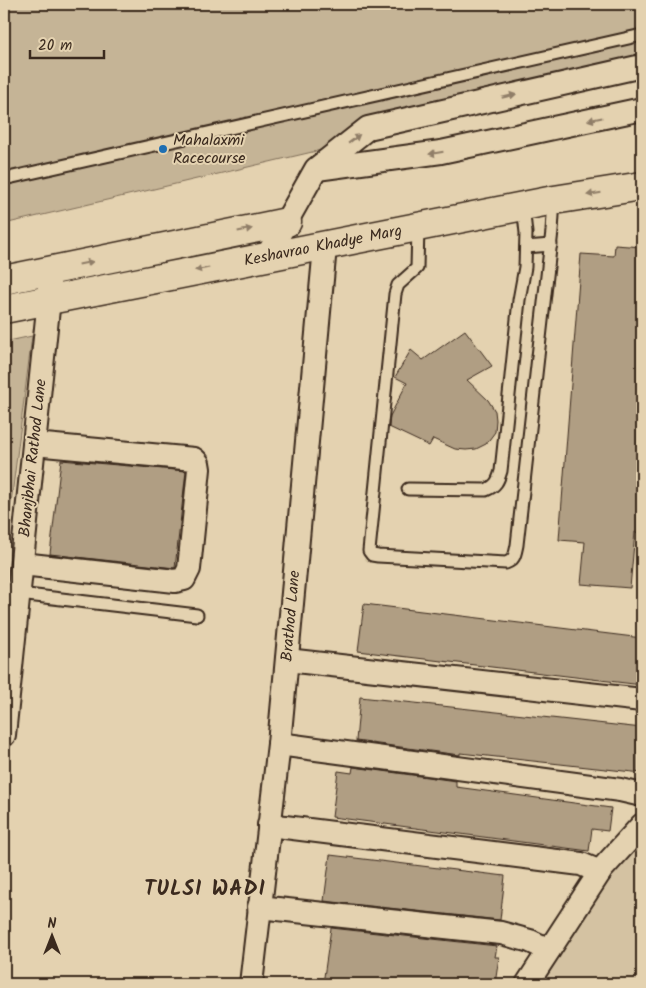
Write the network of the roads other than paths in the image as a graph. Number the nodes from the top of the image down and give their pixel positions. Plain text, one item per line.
1 (642, 35) edge
2 (642, 66) edge
3 (642, 109) edge
4 (316, 169) junction
5 (4, 179) edge
6 (642, 186) edge
7 (554, 200) junction
8 (523, 206) junction
9 (287, 222) junction
10 (418, 227) junction
11 (551, 245) junction
12 (325, 247) junction
13 (526, 247) junction
14 (267, 256) junction
15 (49, 270) junction
16 (4, 280) edge
17 (48, 299) junction
18 (4, 309) edge
19 (34, 444) junction
20 (408, 489) dead end
21 (22, 564) junction
22 (19, 594) junction
23 (197, 615) dead end
24 (287, 660) junction
25 (642, 700) edge
26 (4, 736) edge
27 (279, 744) junction
28 (642, 796) edge
29 (269, 825) junction
30 (642, 825) edge
31 (600, 872) junction
32 (260, 907) junction
33 (549, 950) junction
34 (251, 984) edge
35 (527, 984) edge

1 - 5 lane
4 -> 2 street
3 -> 4 street
4 - 9 street
6 -> 7 main road, Keshavrao Khadye Marg
7 - 8 main road, Keshavrao Khadye Marg
7 - 11 lane
8 - 10 main road, Keshavrao Khadye Marg
8 - 13 lane
9 - 14 street
15 -> 9 main road, Keshavrao Khadye Marg
10 - 11 lane
10 - 12 main road, Keshavrao Khadye Marg
11 - 13 lane
12 - 14 main road, Keshavrao Khadye Marg
12 - 24 street, Brathod Lane
13 - 20 lane
14 -> 17 main road, Keshavrao Khadye Marg
15 - 16 main road, Keshavrao Khadye Marg
15 - 17 street, Bhanjbhai Rathod Lane
17 - 18 main road, Keshavrao Khadye Marg
17 - 19 street, Bhanjbhai Rathod Lane
19 - 21 street, Bhanjbhai Rathod Lane
19 - 21 street
21 - 22 street, Bhanjbhai Rathod Lane
22 - 23 lane
22 - 26 street, Bhanjbhai Rathod Lane
24 - 25 street
24 - 27 street, Brathod Lane
27 - 28 street
27 - 29 street, Brathod Lane
29 - 31 street
29 - 32 street, Brathod Lane
30 - 31 street
31 - 33 street
32 - 33 street
32 - 34 street, Brathod Lane
33 - 35 street

